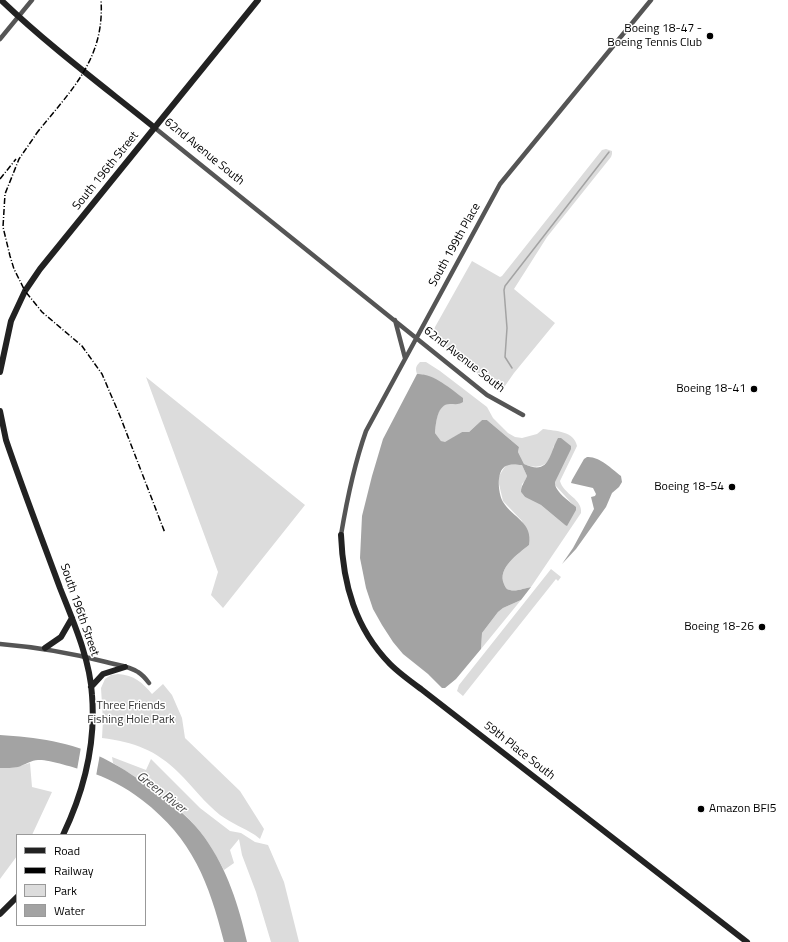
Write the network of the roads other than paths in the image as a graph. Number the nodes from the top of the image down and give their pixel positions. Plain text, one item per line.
1 (1, 0) edge
2 (32, 0) edge
3 (258, 0) edge
4 (651, 0) edge
5 (18, 16) junction
6 (0, 39) edge
7 (155, 128) junction
8 (394, 320) junction
9 (416, 337) junction
10 (405, 358) junction
11 (0, 372) edge
12 (0, 411) edge
13 (523, 415) dead end
14 (341, 535) joint
15 (72, 618) junction
16 (0, 644) edge
17 (45, 648) junction
18 (84, 656) junction
19 (125, 667) junction
20 (149, 683) dead end
21 (91, 688) junction
22 (64, 834) edge
23 (16, 898) edge
24 (0, 914) edge
25 (747, 942) edge

1 - 5 main road, 62nd Avenue South
2 - 5 street
3 - 7 main road, South 196th Street
4 - 9 street, South 199th Place
5 - 6 street
5 - 7 main road, 62nd Avenue South
7 - 8 street, 62nd Avenue South
7 - 11 main road, South 196th Street
8 - 9 street, 62nd Avenue South
8 - 10 street
9 - 10 street, South 199th Place
9 - 13 street, 62nd Avenue South
10 - 14 street, South 199th Place
12 - 15 main road, South 196th Street
14 - 25 main road, 59th Place South
15 - 17 main road
15 - 18 main road, South 196th Street
16 - 17 street
17 - 18 street
18 - 19 street
18 - 21 main road, South 196th Street
19 - 20 street
19 - 21 main road
21 - 22 main road, South 196th Street
23 - 24 main road

